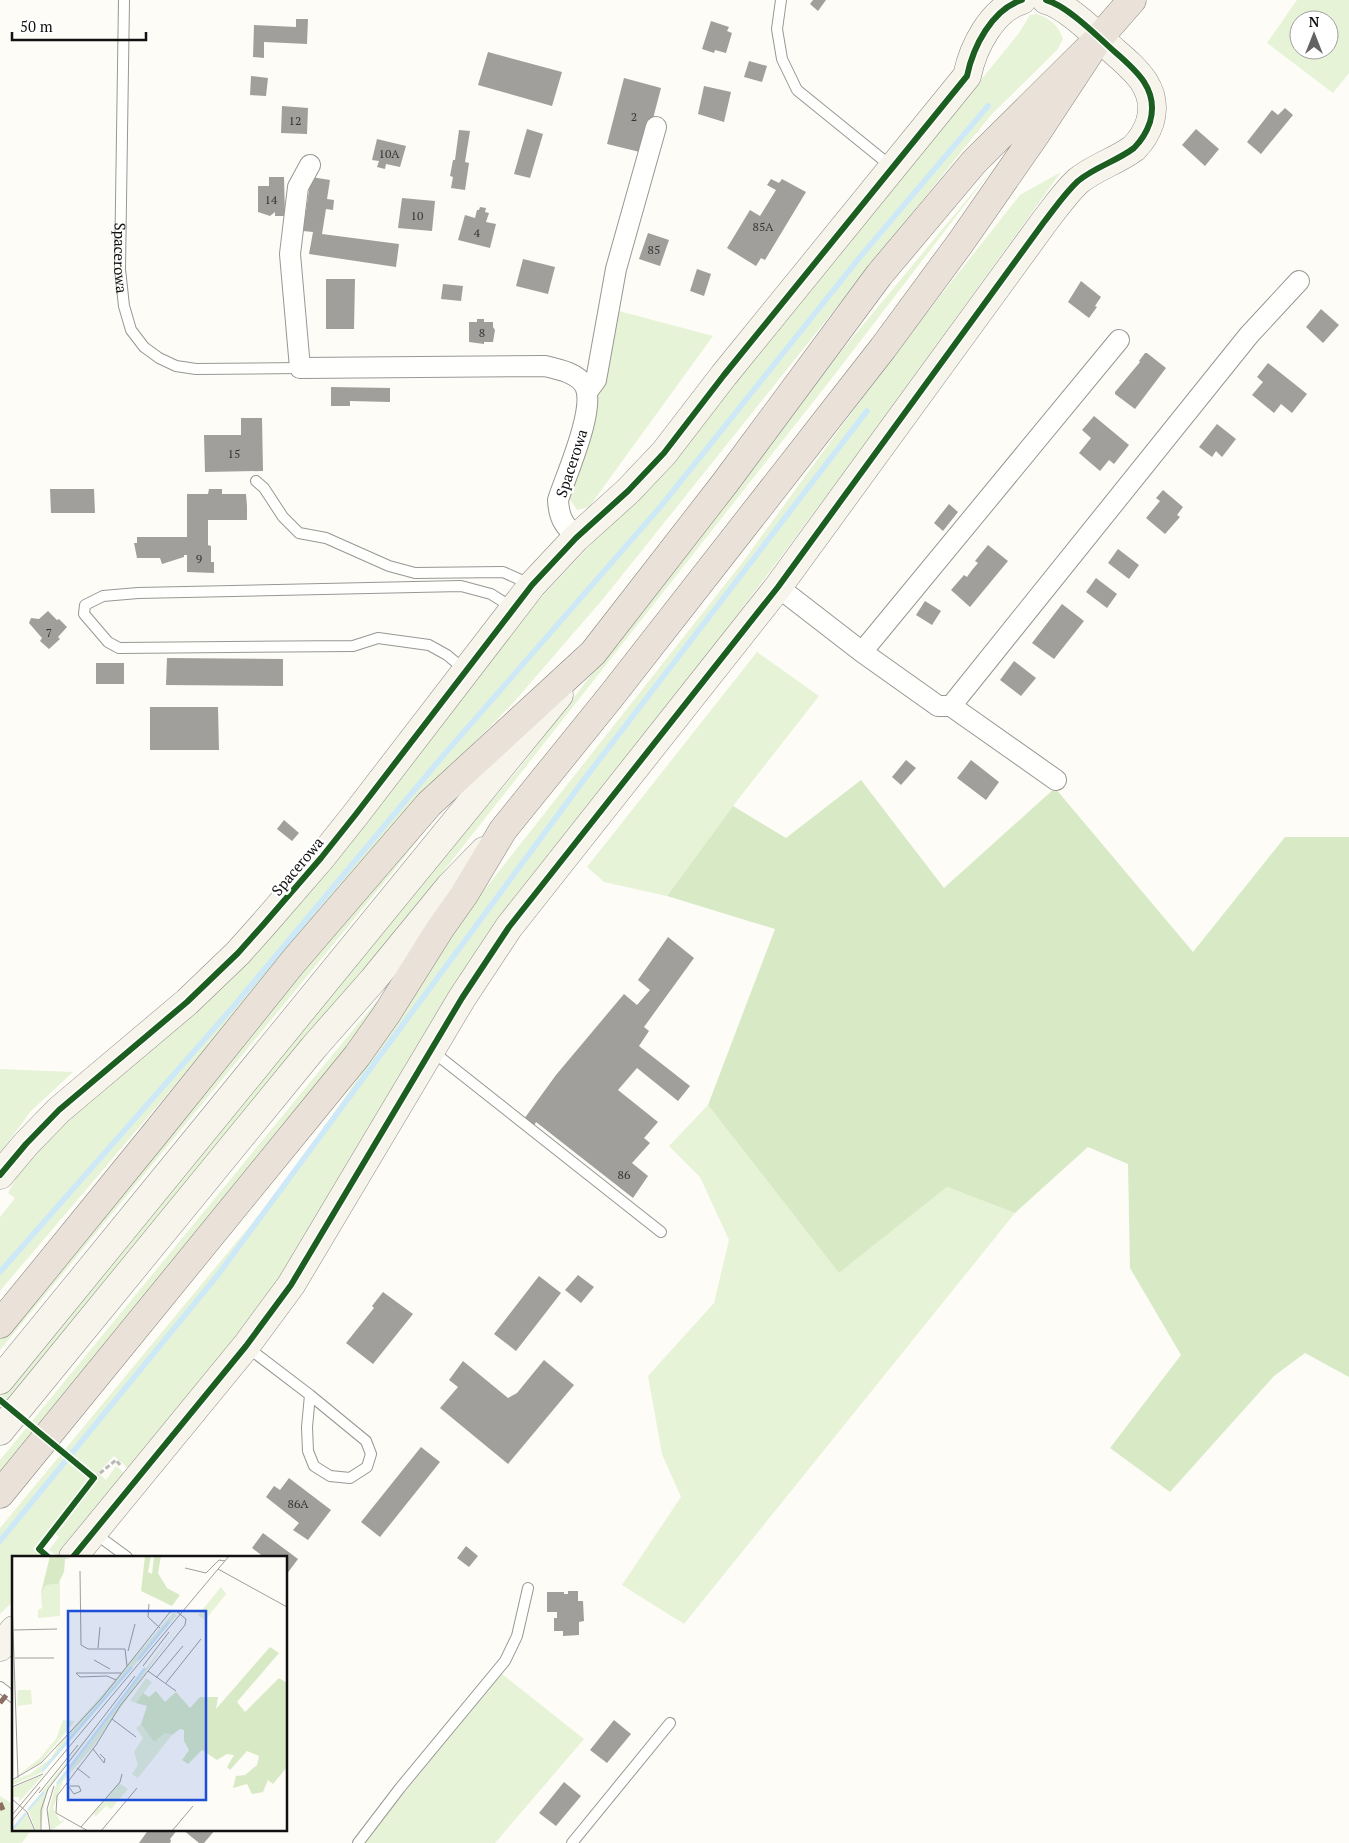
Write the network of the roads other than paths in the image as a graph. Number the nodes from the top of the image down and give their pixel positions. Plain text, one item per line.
1 (124, 0) edge
2 (780, 0) edge
3 (1022, 0) edge
4 (1046, 0) edge
5 (1132, 0) edge
6 (1099, 38) junction
7 (656, 127) dead end
8 (310, 165) dead end
9 (893, 168) junction
10 (1299, 281) dead end
11 (1119, 340) dead end
12 (300, 368) junction
13 (587, 392) junction
14 (256, 481) dead end
15 (576, 538) junction
16 (532, 585) junction
17 (778, 587) junction
18 (514, 608) junction
19 (862, 652) junction
20 (593, 653) junction
21 (466, 671) junction
22 (951, 706) junction
23 (1056, 780) dead end
24 (503, 830) junction
25 (431, 1051) junction
26 (0, 1175) edge
27 (661, 1232) dead end
28 (0, 1324) edge
29 (246, 1346) junction
30 (0, 1380) edge
31 (310, 1395) junction
32 (0, 1431) edge
33 (0, 1494) edge
34 (93, 1532) junction
35 (74, 1556) edge
36 (126, 1556) edge
37 (528, 1588) dead end
38 (12, 1632) edge
39 (0, 1647) edge
40 (0, 1687) edge
41 (12, 1696) edge
42 (670, 1723) dead end
43 (358, 1843) edge
44 (572, 1843) edge

1 - 12 lane, Spacerowa
2 - 9 lane
3 - 9 street
4 - 6 street
5 - 6 highway
6 - 17 street
6 - 20 highway
6 - 24 highway
7 - 13 street, Spacerowa
8 - 12 street
9 - 15 street
10 - 22 street
11 - 19 street
12 - 13 street, Spacerowa
13 - 15 street, Spacerowa
14 - 16 lane
15 - 16 street, Spacerowa
16 - 18 street, Spacerowa
17 - 19 street
17 - 25 street
18 - 21 street, Spacerowa
18 - 21 lane
19 - 22 street
20 - 28 highway
20 - 30 street
21 - 26 street, Spacerowa
22 - 23 street
24 - 32 street
24 - 33 highway
25 - 27 lane
25 - 29 street
29 - 31 lane
29 - 34 street
31 - 31 lane
34 - 35 street
34 - 36 lane
37 - 43 lane
38 - 39 street
40 - 41 lane
42 - 44 lane

